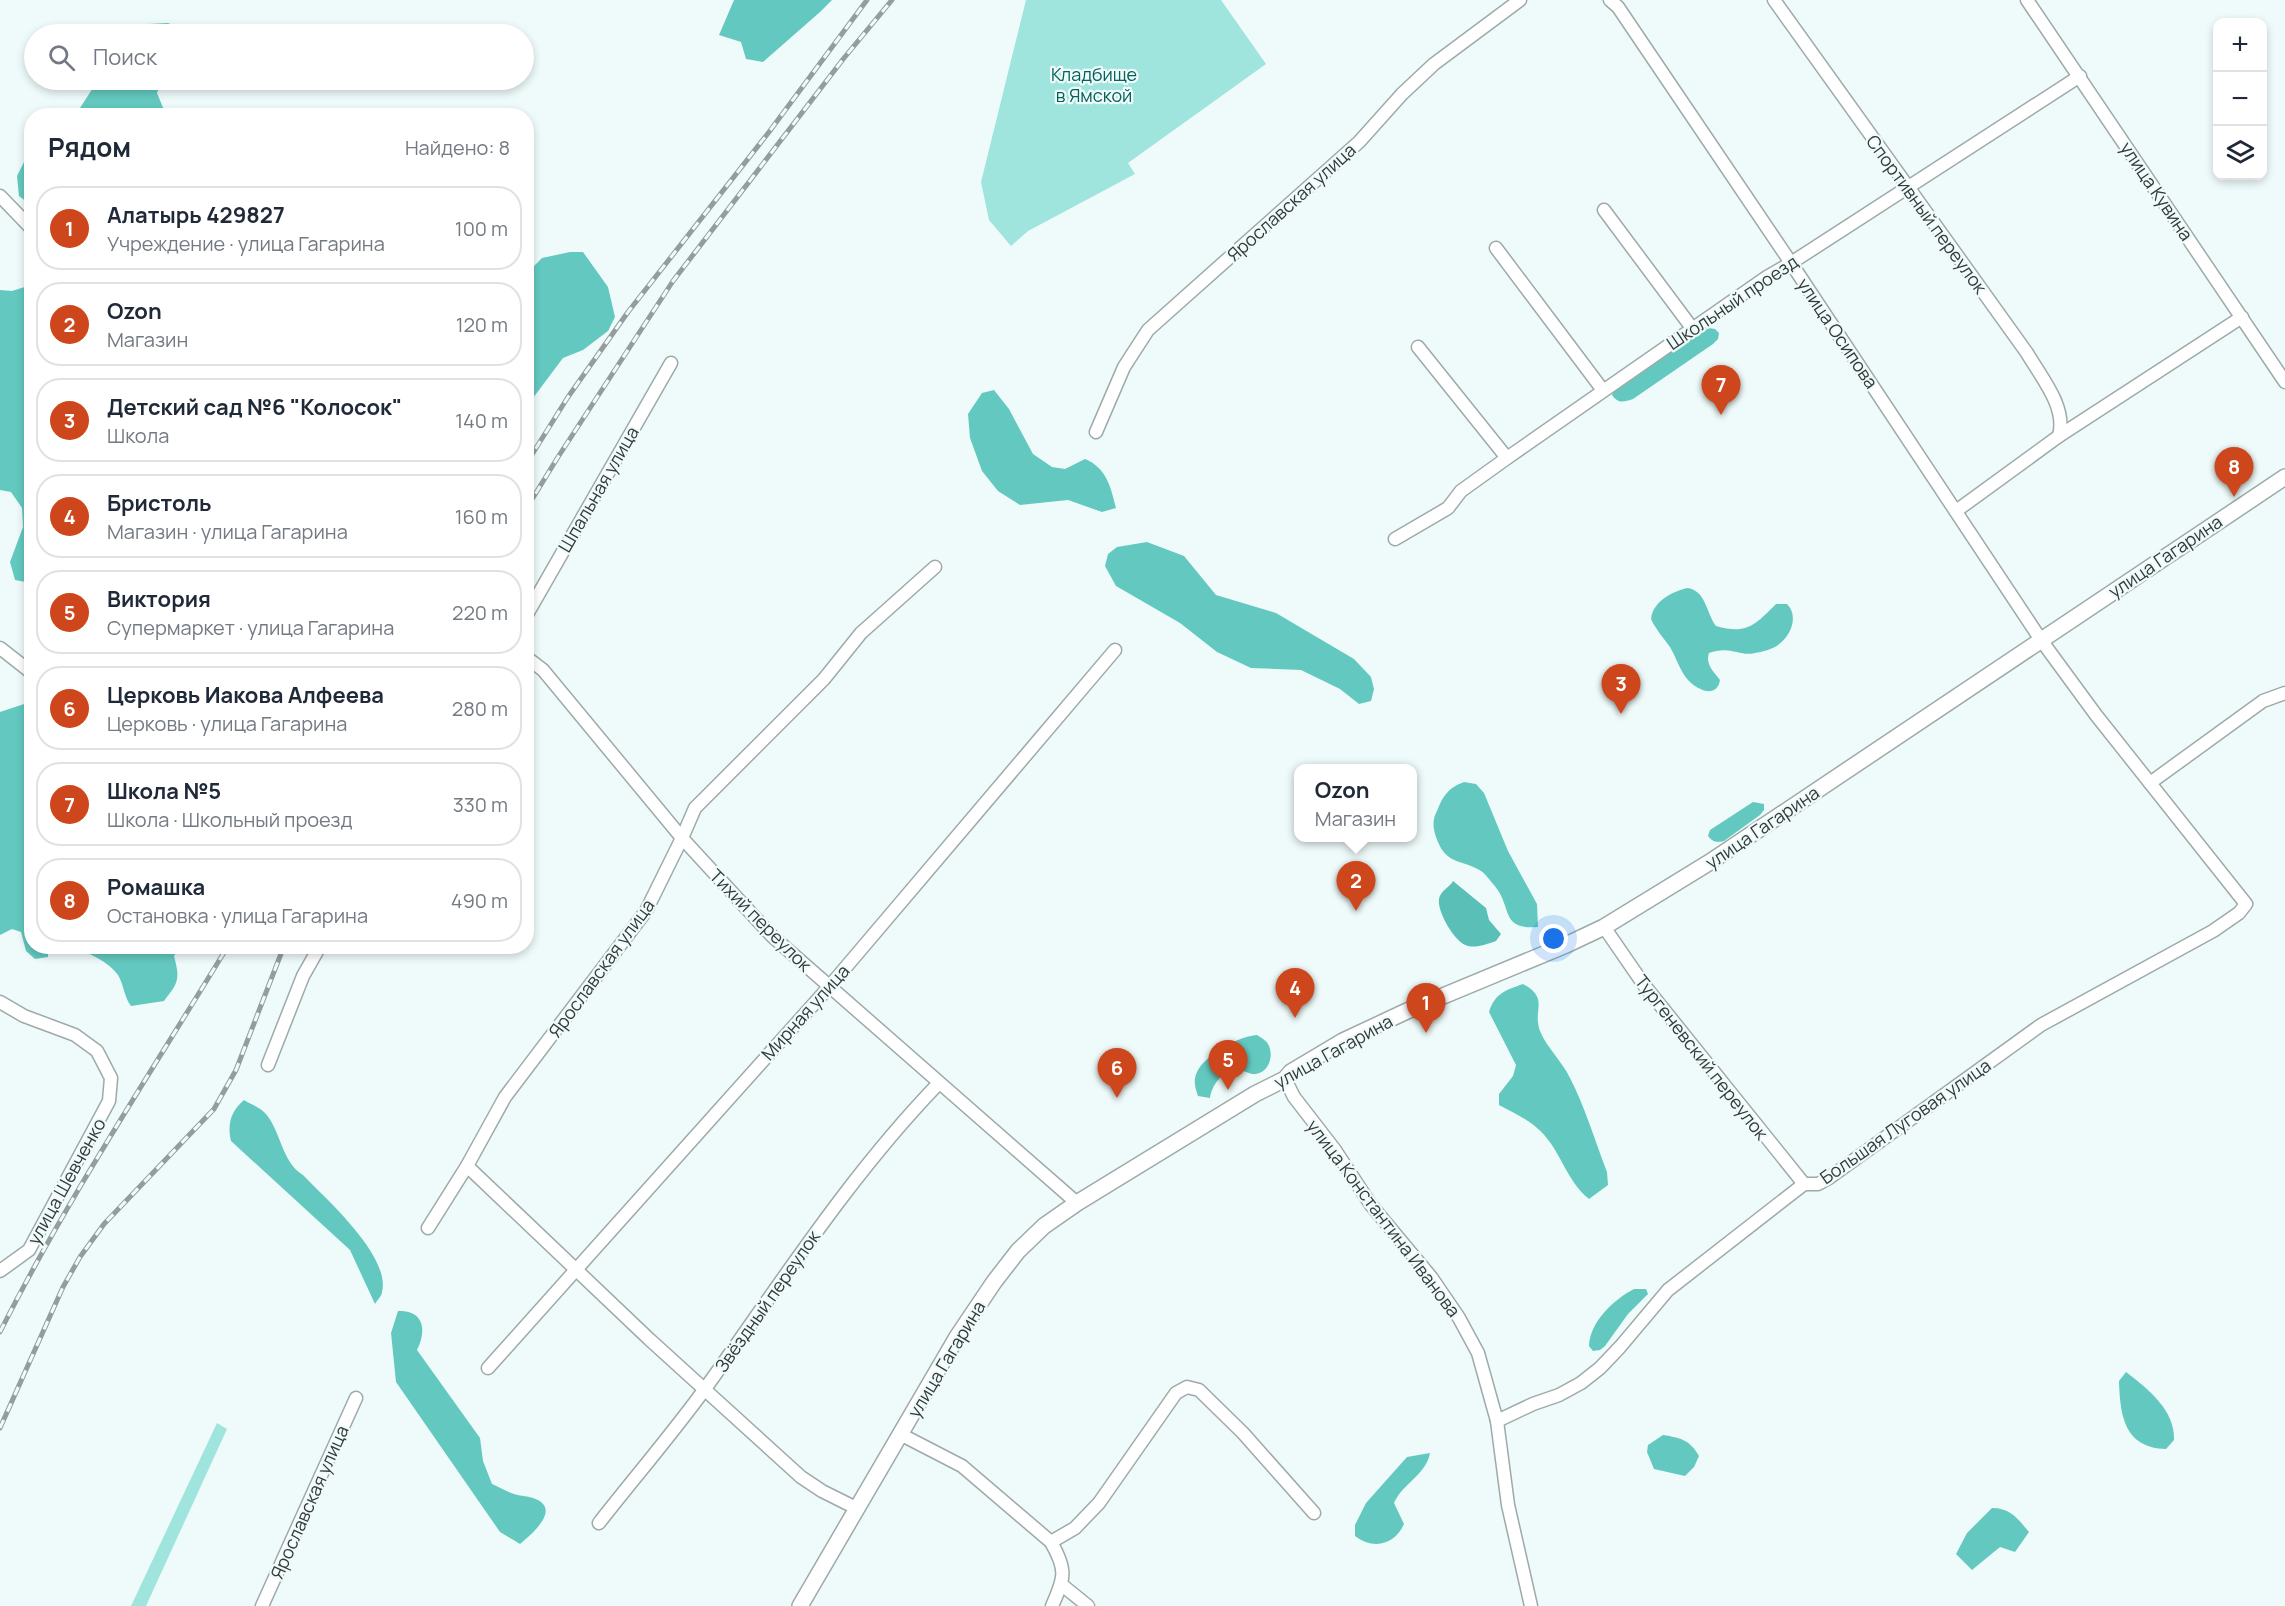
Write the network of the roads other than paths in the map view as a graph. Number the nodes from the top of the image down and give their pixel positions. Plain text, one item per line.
1 (1520, 0) edge
2 (1610, 0) edge
3 (1774, 0) edge
4 (2028, 0) edge
5 (2079, 76) junction
6 (1906, 186) junction
7 (0, 196) edge
8 (1604, 210) dead end
9 (24, 221) edge
10 (1496, 248) dead end
11 (1791, 263) junction
12 (2242, 317) junction
13 (1692, 328) junction
14 (1418, 347) dead end
15 (671, 363) dead end
16 (2285, 382) edge
17 (1602, 389) junction
18 (1096, 432) dead end
19 (2059, 436) junction
20 (1507, 458) junction
21 (2285, 477) edge
22 (1956, 511) junction
23 (1395, 539) dead end
24 (935, 567) dead end
25 (534, 602) edge
26 (2041, 640) junction
27 (0, 648) edge
28 (1115, 650) dead end
29 (534, 663) edge
30 (24, 668) edge
31 (2285, 693) edge
32 (2150, 783) junction
33 (682, 838) junction
34 (2246, 904) joint
35 (1604, 927) junction
36 (315, 954) edge
37 (829, 987) junction
38 (0, 1002) edge
39 (268, 1065) dead end
40 (1284, 1079) junction
41 (939, 1083) junction
42 (467, 1166) junction
43 (1804, 1184) junction
44 (1077, 1203) junction
45 (428, 1228) dead end
46 (576, 1268) junction
47 (0, 1271) edge
48 (488, 1368) dead end
49 (705, 1389) junction
50 (356, 1398) dead end
51 (1497, 1421) junction
52 (900, 1434) junction
53 (856, 1508) junction
54 (1314, 1513) dead end
55 (599, 1522) dead end
56 (1051, 1542) junction
57 (1062, 1585) junction
58 (262, 1606) edge
59 (800, 1606) edge
60 (1052, 1606) edge
61 (1088, 1606) edge
62 (1531, 1606) edge

1 - 18 street, Ярославская улица
2 - 11 street, улица Осипова
3 - 6 street, Спортивный переулок
4 - 5 street, улица Кувина
5 - 6 street, Школьный проезд
5 - 12 street, улица Кувина
6 - 11 street, Школьный проезд
6 - 19 street, Спортивный переулок
7 - 9 street
8 - 13 street
10 - 17 street
11 - 13 street, Школьный проезд
11 - 22 street, улица Осипова
12 - 16 street, улица Кувина
12 - 19 street
13 - 17 street, Школьный проезд
14 - 20 street
15 - 25 street, Шпальная улица
17 - 20 street, Школьный проезд
19 - 22 street
20 - 23 street, Школьный проезд
21 - 26 main road, улица Гагарина
22 - 26 street, улица Осипова
24 - 33 street, Ярославская улица
26 - 32 street, улица Осипова
26 - 35 main road, улица Гагарина
27 - 30 street
28 - 37 street, Мирная улица
29 - 33 street, Тихий переулок
31 - 32 street
32 - 34 street, улица Осипова
33 - 37 street, Тихий переулок
33 - 42 street, Ярославская улица
34 - 43 street, Большая Луговая улица
35 - 40 main road, улица Гагарина
35 - 43 street, Тургеневский переулок
36 - 39 street
37 - 41 street, Тихий переулок
37 - 46 street, Мирная улица
38 - 47 street, улица Шевченко
40 - 44 main road, улица Гагарина
40 - 51 street, улица Константина Иванова
41 - 44 street, Тихий переулок
41 - 49 street, Звёздный переулок
42 - 45 street, Ярославская улица
42 - 46 street
43 - 51 street, Большая Луговая улица
44 - 52 main road, улица Гагарина
46 - 48 street, Мирная улица
46 - 49 street
49 - 53 street
49 - 55 street, Звёздный переулок
50 - 58 street, Ярославская улица
51 - 62 street, улица Константина Иванова
52 - 53 main road, улица Гагарина
52 - 56 street
53 - 59 main road, улица Гагарина
54 - 56 street
56 - 57 street
57 - 60 street
57 - 61 street

